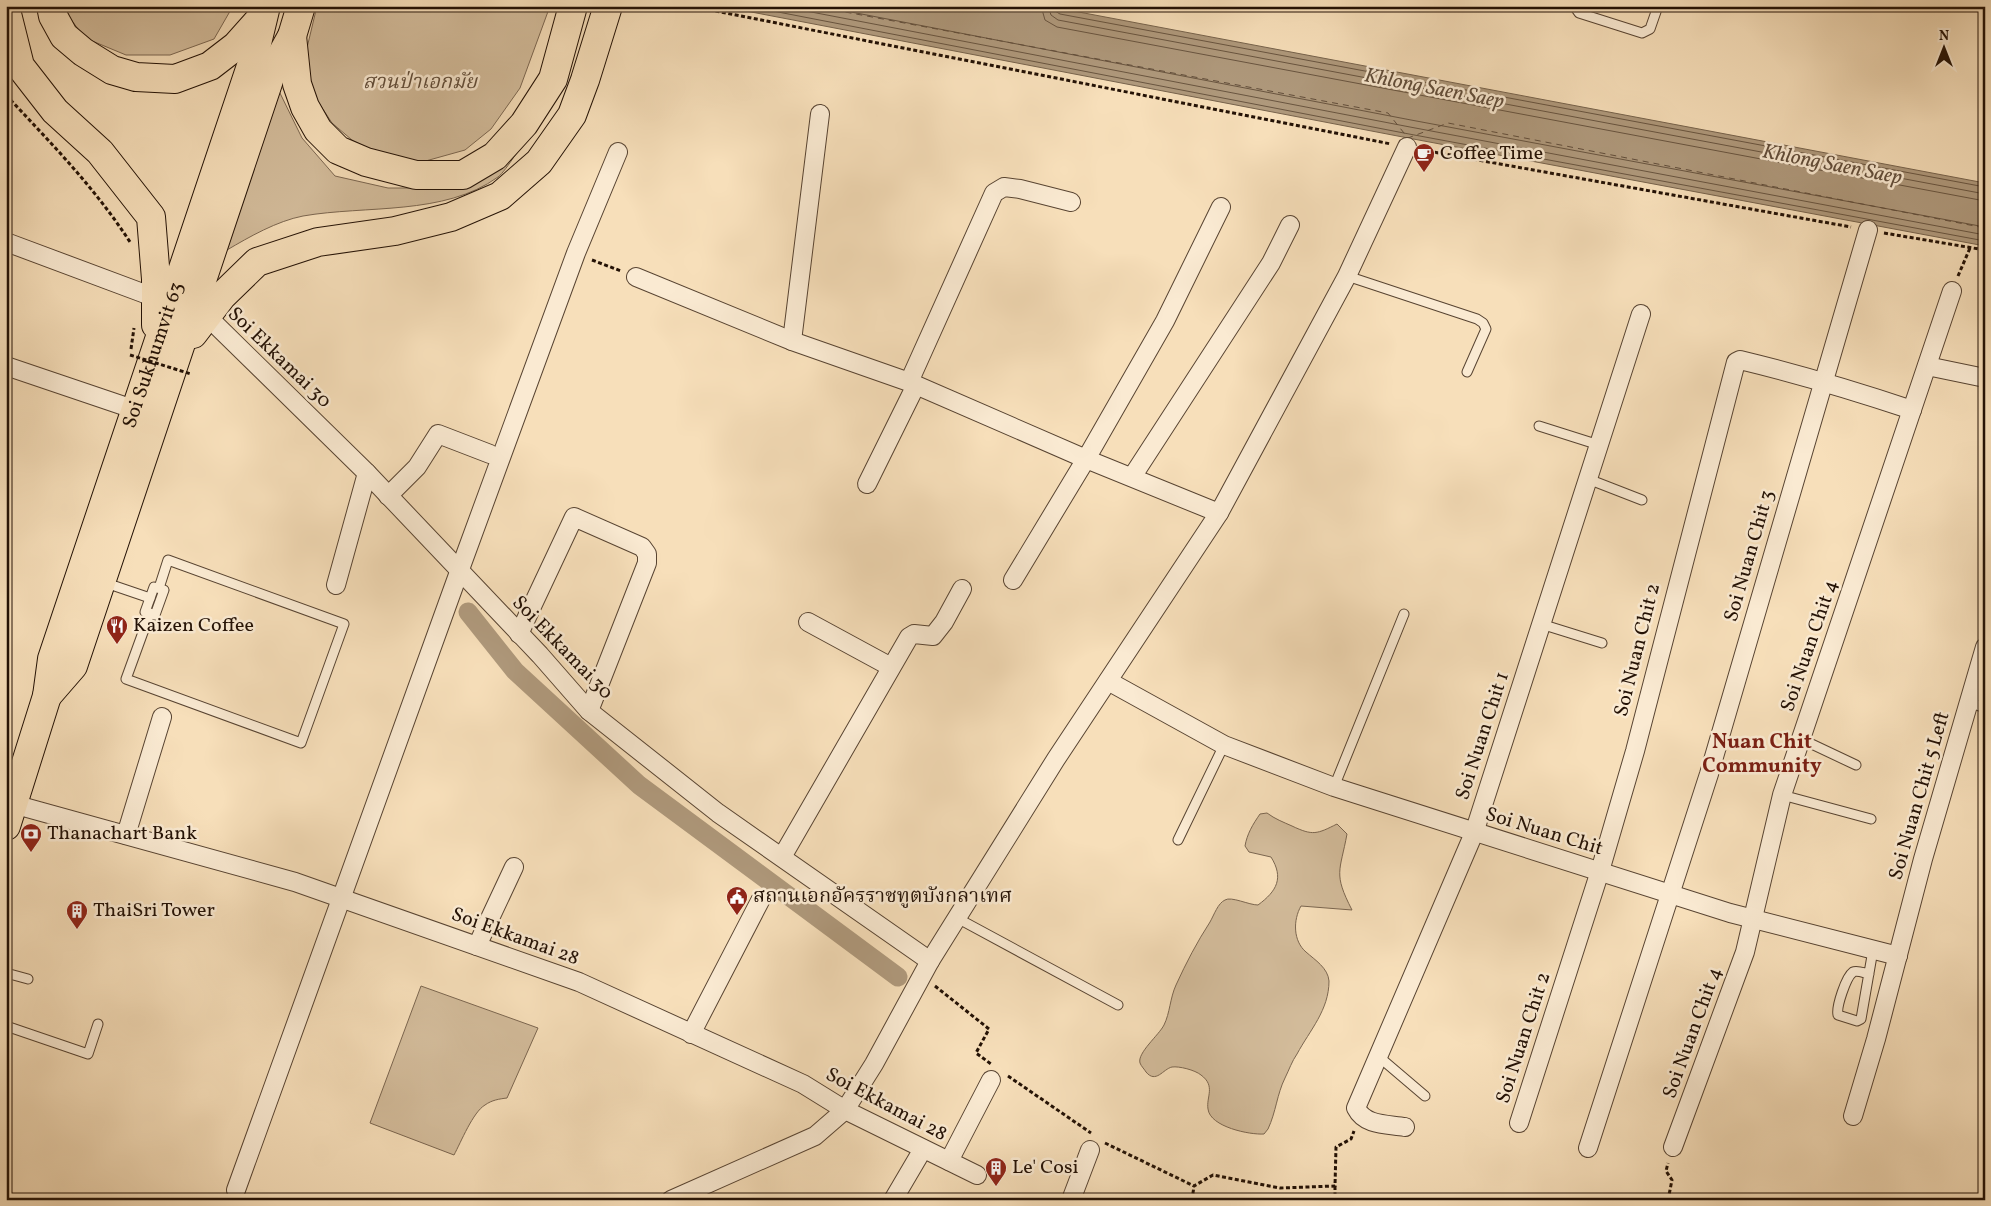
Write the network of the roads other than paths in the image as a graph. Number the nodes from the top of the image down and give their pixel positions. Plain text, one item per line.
1 (51, 6) edge
2 (608, 6) edge
3 (1574, 6) edge
4 (1658, 6) edge
5 (6, 10) edge
6 (265, 10) edge
7 (569, 18) edge
8 (297, 20) edge
9 (820, 114) dead end
10 (1406, 147) road end
11 (618, 152) dead end
12 (1071, 202) dead end
13 (1221, 207) dead end
14 (1290, 225) dead end
15 (1868, 230) road end
16 (6, 242) edge
17 (1347, 276) junction
18 (636, 277) road end
19 (1952, 291) road end
20 (156, 298) junction
21 (1641, 314) dead end
22 (205, 316) junction
23 (792, 341) junction
24 (164, 358) junction
25 (6, 366) edge
26 (1927, 366) junction
27 (1467, 372) dead end
28 (1985, 378) edge
29 (1824, 381) junction
30 (912, 384) junction
31 (136, 410) junction
32 (1912, 410) junction
33 (1539, 426) dead end
34 (1599, 445) junction
35 (490, 454) dead end
36 (1086, 459) junction
37 (367, 473) junction
38 (1132, 478) junction
39 (1588, 479) junction
40 (867, 484) dead end
41 (388, 496) junction
42 (1642, 500) dead end
43 (1219, 513) junction
44 (459, 572) junction
45 (1013, 580) dead end
46 (102, 581) junction
47 (336, 585) dead end
48 (159, 588) junction
49 (962, 589) dead end
50 (150, 598) junction
51 (150, 613) junction
52 (1404, 614) dead end
53 (808, 622) dead end
54 (1541, 624) junction
55 (519, 634) junction
56 (1602, 644) dead end
57 (1985, 647) edge
58 (891, 667) junction
59 (1108, 681) junction
60 (47, 696) junction
61 (1977, 705) edge
62 (589, 711) junction
63 (162, 717) dead end
64 (1801, 739) junction
65 (1224, 745) junction
66 (1856, 765) dead end
67 (14, 769) edge
68 (1334, 787) junction
69 (1782, 795) junction
70 (10, 815) edge
71 (1871, 819) dead end
72 (1474, 832) junction
73 (126, 836) junction
74 (1178, 840) dead end
75 (782, 857) junction
76 (514, 867) dead end
77 (1600, 870) junction
78 (1671, 894) junction
79 (342, 899) junction
80 (761, 899) dead end
81 (957, 918) junction
82 (1754, 919) junction
83 (477, 946) junction
84 (1873, 950) junction
85 (1898, 956) junction
86 (930, 960) junction
87 (6, 973) edge
88 (1869, 974) junction
89 (28, 979) dead end
90 (1118, 1005) dead end
91 (98, 1024) dead end
92 (6, 1026) edge
93 (691, 1034) junction
94 (1377, 1056) junction
95 (999, 1075) road end
96 (1425, 1096) dead end
97 (845, 1110) junction
98 (1853, 1116) dead end
99 (1519, 1123) dead end
100 (1404, 1127) dead end
101 (1097, 1143) road end
102 (1673, 1147) road end
103 (1588, 1148) dead end
104 (923, 1149) junction
105 (949, 1161) junction
106 (977, 1175) dead end
107 (236, 1190) dead end
108 (671, 1200) edge
109 (893, 1200) edge
110 (1071, 1200) edge
111 (1946, 1200) edge
112 (1952, 1200) edge

1 - 6 main road
2 - 22 main road
3 - 4 lane
5 - 20 main road
6 - 24 main road, Soi Sukhumvit 63
7 - 8 main road
8 - 24 main road, Soi Sukhumvit 63
9 - 23 street
10 - 17 street
11 - 44 street
12 - 30 street
13 - 36 street
14 - 38 street
15 - 29 street, Soi Nuan Chit 3
16 - 20 street
17 - 27 lane
17 - 43 street
18 - 23 street
19 - 26 street, Soi Nuan Chit 4
20 - 24 main road
21 - 34 street, Soi Nuan Chit 1
22 - 24 main road
22 - 37 street, Soi Ekkamai 30
23 - 30 street
24 - 31 main road, Soi Sukhumvit 63
24 - 46 main road, Soi Sukhumvit 63
25 - 31 street
26 - 28 street
26 - 32 street, Soi Nuan Chit 4
29 - 32 street, Soi Nuan Chit 2
29 - 77 street, Soi Nuan Chit 2
29 - 78 street, Soi Nuan Chit 3
30 - 36 street
30 - 40 street
31 - 60 main road, Soi Sukhumvit 63
32 - 64 street, Soi Nuan Chit 4
33 - 34 lane
34 - 39 street, Soi Nuan Chit 1
35 - 41 street
36 - 38 street
36 - 45 street
37 - 41 street, Soi Ekkamai 30
37 - 47 street
38 - 43 street
39 - 42 lane
39 - 54 street, Soi Nuan Chit 1
41 - 44 street, Soi Ekkamai 30
43 - 59 street
44 - 55 street, Soi Ekkamai 30
44 - 79 street
46 - 50 lane
46 - 60 main road, Soi Sukhumvit 63
48 - 50 lane
48 - 51 lane
48 - 51 lane
49 - 58 street
50 - 51 lane
52 - 68 lane
53 - 58 street
54 - 56 lane
54 - 72 street, Soi Nuan Chit 1
55 - 62 street, Soi Ekkamai 30
55 - 62 street
57 - 61 street, Soi Nuan Chit 5 Left
58 - 75 street
59 - 65 street, Soi Nuan Chit
59 - 81 street
60 - 67 main road, Soi Sukhumvit 63
61 - 85 street, Soi Nuan Chit 5 Left
62 - 75 street, Soi Ekkamai 30
63 - 73 street
64 - 66 lane
64 - 69 street, Soi Nuan Chit 4
65 - 68 street, Soi Nuan Chit
65 - 74 lane
67 - 70 main road, Soi Sukhumvit 63
68 - 72 street, Soi Nuan Chit
69 - 71 lane
69 - 82 street, Soi Nuan Chit 4
70 - 73 street, Soi Ekkamai 28
72 - 77 street, Soi Nuan Chit
72 - 94 street, Soi Nuan Chit 1
73 - 79 street, Soi Ekkamai 28
75 - 86 street, Soi Ekkamai 30
76 - 83 street
77 - 78 street, Soi Nuan Chit
77 - 99 street, Soi Nuan Chit 2
78 - 82 street, Soi Nuan Chit
78 - 103 street, Soi Nuan Chit 3
79 - 83 street, Soi Ekkamai 28
79 - 107 street
80 - 93 street
81 - 86 street
81 - 90 lane
82 - 84 street, Soi Nuan Chit
82 - 102 street, Soi Nuan Chit 4
83 - 93 street, Soi Ekkamai 28
84 - 85 street, Soi Nuan Chit
84 - 88 lane
85 - 98 street, Soi Nuan Chit 5 Left
86 - 97 street
87 - 89 lane
88 - 88 lane
91 - 92 lane
93 - 97 street, Soi Ekkamai 28
94 - 96 lane
94 - 100 street, Soi Nuan Chit 1
95 - 105 street
97 - 104 street, Soi Ekkamai 28
97 - 108 street
101 - 110 street
104 - 105 street, Soi Ekkamai 28
104 - 109 street
105 - 106 street, Soi Ekkamai 28
111 - 112 lane

